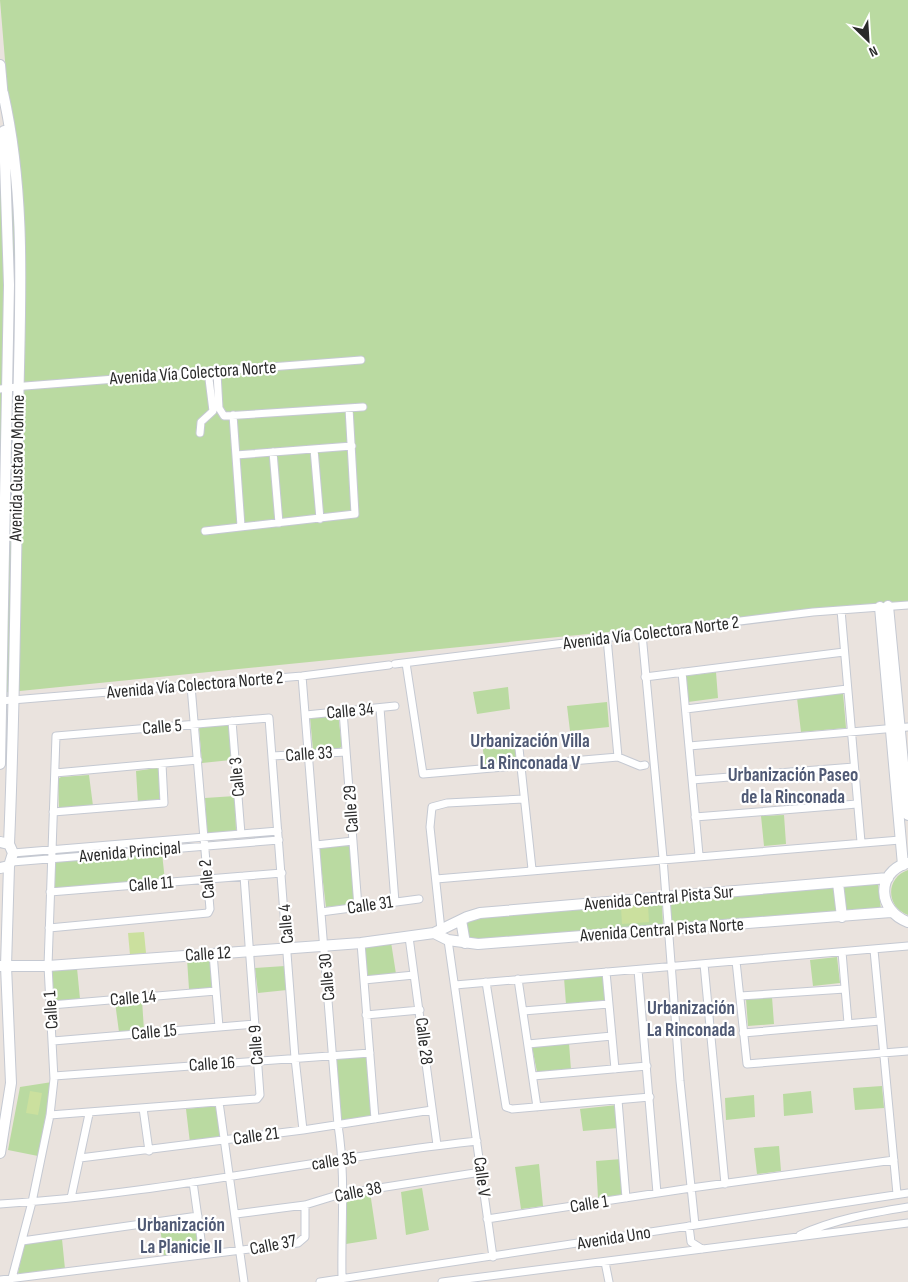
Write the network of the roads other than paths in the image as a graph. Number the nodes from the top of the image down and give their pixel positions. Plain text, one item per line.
1 (0, 65) edge
2 (2, 93) junction
3 (3, 162) edge
4 (361, 360) dead end
5 (208, 371) junction
6 (219, 371) junction
7 (22, 386) junction
8 (4, 389) edge
9 (363, 407) dead end
10 (349, 408) junction
11 (234, 415) junction
12 (200, 433) dead end
13 (352, 446) junction
14 (314, 449) junction
15 (273, 452) junction
16 (236, 455) junction
17 (320, 519) junction
18 (279, 523) junction
19 (241, 526) junction
20 (205, 531) dead end
21 (908, 605) edge
22 (884, 607) junction
23 (841, 610) junction
24 (642, 634) junction
25 (607, 638) junction
26 (844, 652) junction
27 (406, 663) junction
28 (682, 672) junction
29 (302, 676) junction
30 (645, 677) junction
31 (191, 686) junction
32 (847, 688) junction
33 (15, 700) junction
34 (0, 701) edge
35 (394, 706) dead end
36 (380, 708) junction
37 (686, 709) junction
38 (343, 711) junction
39 (306, 715) junction
40 (269, 718) joint
41 (232, 721) junction
42 (195, 724) junction
43 (900, 729) edge
44 (851, 732) junction
45 (56, 736) joint
46 (0, 739) edge
47 (518, 739) dead end
48 (690, 746) junction
49 (346, 752) junction
50 (309, 754) junction
51 (272, 756) junction
52 (618, 758) junction
53 (198, 760) junction
54 (0, 764) edge
55 (162, 764) junction
56 (906, 765) edge
57 (520, 766) junction
58 (645, 766) dead end
59 (854, 767) junction
60 (55, 772) junction
61 (692, 780) junction
62 (524, 799) junction
63 (857, 804) junction
64 (53, 812) junction
65 (908, 815) edge
66 (696, 817) junction
67 (278, 831) junction
68 (241, 834) junction
69 (203, 836) junction
70 (279, 840) junction
71 (900, 840) junction
72 (353, 841) junction
73 (861, 842) junction
74 (316, 844) junction
75 (204, 846) junction
76 (52, 850) junction
77 (699, 855) junction
78 (7, 856) edge
79 (51, 858) junction
80 (663, 858) junction
81 (906, 864) edge
82 (532, 870) junction
83 (282, 873) junction
84 (244, 876) junction
85 (888, 878) junction
86 (206, 879) junction
87 (436, 879) junction
88 (838, 883) junction
89 (50, 892) junction
90 (665, 897) junction
91 (419, 899) dead end
92 (395, 902) junction
93 (358, 907) junction
94 (322, 912) junction
95 (891, 912) junction
96 (842, 917) junction
97 (461, 920) junction
98 (908, 923) edge
99 (49, 928) junction
100 (668, 929) junction
101 (438, 932) junction
102 (409, 937) junction
103 (448, 940) junction
104 (361, 943) junction
105 (465, 943) junction
106 (324, 946) junction
107 (908, 946) edge
108 (288, 948) junction
109 (874, 950) junction
110 (250, 951) junction
111 (842, 952) junction
112 (213, 953) junction
113 (736, 961) junction
114 (704, 964) junction
115 (3, 966) edge
116 (48, 966) junction
117 (670, 966) junction
118 (638, 970) junction
119 (606, 972) junction
120 (414, 975) junction
121 (518, 979) junction
122 (364, 980) junction
123 (486, 982) junction
124 (455, 984) junction
125 (845, 988) junction
126 (216, 991) junction
127 (740, 996) junction
128 (609, 1004) junction
129 (50, 1005) junction
130 (420, 1010) junction
131 (523, 1011) junction
132 (366, 1015) junction
133 (880, 1020) junction
134 (848, 1023) junction
135 (255, 1024) junction
136 (219, 1027) junction
137 (743, 1033) junction
138 (612, 1036) junction
139 (53, 1041) junction
140 (528, 1044) junction
141 (908, 1051) edge
142 (370, 1053) junction
143 (883, 1053) junction
144 (334, 1055) junction
145 (295, 1058) junction
146 (257, 1061) junction
147 (647, 1066) junction
148 (615, 1069) junction
149 (54, 1076) junction
150 (533, 1076) junction
151 (650, 1097) junction
152 (618, 1100) junction
153 (219, 1102) junction
154 (537, 1107) junction
155 (143, 1108) junction
156 (432, 1110) junction
157 (89, 1114) junction
158 (50, 1115) junction
159 (375, 1119) junction
160 (338, 1125) junction
161 (302, 1130) junction
162 (224, 1141) junction
163 (477, 1141) junction
164 (437, 1145) junction
165 (149, 1150) junction
166 (0, 1153) edge
167 (80, 1158) junction
168 (343, 1159) junction
169 (894, 1160) junction
170 (481, 1172) junction
171 (231, 1178) junction
172 (193, 1182) junction
173 (725, 1184) junction
174 (691, 1188) junction
175 (657, 1193) junction
176 (908, 1193) edge
177 (341, 1194) junction
178 (897, 1194) junction
179 (71, 1198) junction
180 (626, 1198) junction
181 (32, 1202) junction
182 (0, 1204) edge
183 (305, 1205) junction
184 (908, 1207) edge
185 (236, 1214) junction
186 (198, 1216) junction
187 (487, 1220) junction
188 (907, 1224) edge
189 (692, 1226) junction
190 (793, 1238) junction
191 (22, 1241) junction
192 (691, 1242) junction
193 (704, 1249) junction
194 (241, 1251) junction
195 (680, 1252) junction
196 (203, 1254) junction
197 (493, 1257) junction
198 (605, 1262) junction
199 (12, 1278) junction
200 (342, 1278) junction
201 (0, 1280) edge
202 (459, 1281) edge
203 (244, 1282) edge
204 (320, 1282) edge
205 (442, 1282) edge
206 (609, 1282) edge

1 - 2 street, Avenida Gustavo Mohme
2 - 3 street, Avenida Gustavo Mohme
2 - 7 street, Avenida Gustavo Mohme
3 - 8 street, Avenida Gustavo Mohme
4 - 6 street, Avenida Vía Colectora Norte
5 - 6 street, Avenida Vía Colectora Norte
5 - 7 street, Avenida Vía Colectora Norte
5 - 12 street
6 - 11 street
7 - 8 street, Avenida Vía Colectora Norte
7 - 33 street, Avenida Gustavo Mohme
8 - 34 street, Avenida Gustavo Mohme
9 - 10 street
10 - 11 street
10 - 13 street
11 - 16 street
13 - 14 street
13 - 17 street
14 - 15 street
14 - 17 street
15 - 16 street
15 - 18 street
16 - 19 street
17 - 18 street
18 - 19 street
19 - 20 street
21 - 22 street, Avenida Vía Colectora Norte 2
22 - 23 street, Avenida Vía Colectora Norte 2
22 - 43 street
23 - 24 street, Avenida Vía Colectora Norte 2
23 - 26 street
24 - 25 street, Avenida Vía Colectora Norte 2
24 - 30 street
25 - 27 street, Avenida Vía Colectora Norte 2
25 - 52 street
26 - 28 street
26 - 32 street
27 - 29 street, Avenida Vía Colectora Norte 2
27 - 57 street
28 - 30 street
28 - 37 street
29 - 31 street, Avenida Vía Colectora Norte 2
29 - 39 street, Calle 30
30 - 80 street
31 - 33 street, Avenida Vía Colectora Norte 2
31 - 42 street, Calle 2
32 - 37 street
32 - 44 street
33 - 34 street, Avenida Vía Colectora Norte 2
33 - 78 street, Avenida Gustavo Mohme
34 - 46 street, Avenida Gustavo Mohme
35 - 36 street, Calle 34
36 - 38 street, Calle 34
36 - 92 street
37 - 48 street
38 - 39 street, Calle 34
38 - 49 street, Calle 29
39 - 50 street, Calle 30
40 - 41 street, Calle 5
40 - 51 street, Calle 4
41 - 42 street, Calle 5
41 - 68 street, Calle 3
42 - 45 street, Calle 5
42 - 53 street, Calle 2
43 - 44 street
43 - 56 street
43 - 71 street
44 - 48 street
44 - 59 street
45 - 60 street, Calle 1
46 - 54 street, Avenida Gustavo Mohme
47 - 57 street
48 - 61 street
49 - 50 street, Calle 33
49 - 72 street, Calle 29
50 - 51 street, Calle 33
50 - 74 street, Calle 30
51 - 67 street, Calle 4
52 - 57 street
52 - 58 street
53 - 55 street
53 - 69 street, Calle 2
55 - 60 street
55 - 64 street
56 - 65 street
57 - 62 street
59 - 61 street
59 - 63 street
60 - 64 street, Calle 1
61 - 66 street
62 - 82 street
62 - 87 street
63 - 66 street
63 - 73 street
64 - 76 street, Calle 1
66 - 77 street
67 - 68 street, Avenida Principal
67 - 70 street, Calle 4
68 - 69 street, Avenida Principal
69 - 75 street, Calle 2
69 - 76 street, Avenida Principal
70 - 75 street, Avenida Principal
70 - 83 street, Calle 4
71 - 73 street
71 - 81 street
72 - 74 street
72 - 93 street, Calle 29
73 - 77 street
74 - 94 street, Calle 30
75 - 79 street, Avenida Principal
75 - 86 street, Calle 2
76 - 78 street, Avenida Principal
76 - 79 street, Calle 1
77 - 80 street
78 - 79 street, Avenida Principal
78 - 115 street, Avenida Gustavo Mohme
79 - 89 street, Calle 1
80 - 82 street
80 - 90 street
81 - 85 street
82 - 87 street
83 - 84 street, Calle 11
83 - 108 street, Calle 4
84 - 86 street, Calle 11
84 - 110 street, Calle 9
85 - 88 street, Avenida Central Pista Sur
85 - 95 street
86 - 89 street, Calle 11
86 - 99 street, Calle 2
87 - 101 street
88 - 90 street, Avenida Central Pista Sur
88 - 96 street
89 - 99 street, Calle 1
90 - 97 street, Avenida Central Pista Sur
90 - 100 street
91 - 92 street, Calle 31
92 - 93 street, Calle 31
93 - 94 street, Calle 31
94 - 106 street, Calle 30
95 - 96 street, Avenida Central Pista Norte
95 - 98 street
96 - 100 street, Avenida Central Pista Norte
97 - 101 street, Avenida Central Pista Sur
97 - 105 street
99 - 116 street, Calle 1
100 - 105 street, Avenida Central Pista Norte
100 - 117 street
101 - 102 street, Avenida Central Pista Sur
101 - 103 street, Avenida Central Pista Norte
102 - 104 street, Calle 12
102 - 120 street, Calle 28
103 - 105 street, Avenida Central Pista Norte
103 - 124 street, Calle V
104 - 106 street, Calle 12
104 - 122 street
106 - 108 street, Calle 12
106 - 144 street, Calle 30
107 - 109 street
108 - 110 street, Calle 12
108 - 145 street, Calle 4
109 - 111 street
109 - 133 street
110 - 112 street, Calle 12
110 - 135 street, Calle 9
111 - 113 street
111 - 125 street
112 - 116 street, Calle 12
112 - 126 street
113 - 114 street
113 - 127 street
114 - 117 street
114 - 173 street
115 - 116 street, Calle 12
115 - 166 street, Avenida Gustavo Mohme
116 - 129 street, Calle 1
117 - 118 street
117 - 174 street
118 - 119 street
118 - 147 street
119 - 121 street
119 - 128 street
120 - 122 street
120 - 130 street, Calle 28
121 - 123 street
121 - 131 street
122 - 132 street
123 - 124 street
123 - 154 street
124 - 163 street, Calle V
125 - 127 street
125 - 134 street
126 - 129 street, Calle 14
126 - 136 street
127 - 137 street
128 - 131 street
128 - 138 street
129 - 139 street, Calle 1
130 - 132 street
130 - 156 street, Calle 28
131 - 140 street
132 - 142 street
133 - 134 street
133 - 143 street
134 - 137 street
135 - 136 street, Calle 15
135 - 146 street, Calle 9
136 - 139 street, Calle 15
137 - 143 street
138 - 140 street
138 - 148 street
139 - 149 street, Calle 1
140 - 150 street
141 - 143 street
142 - 144 street, Calle 16
142 - 159 street
143 - 169 street
144 - 145 street, Calle 16
144 - 160 street, Calle 30
145 - 146 street, Calle 16
145 - 161 street, Calle 4
146 - 149 street, Calle 16
146 - 153 street, Calle 9
147 - 148 street
147 - 151 street
148 - 150 street
149 - 158 street, Calle 1
150 - 154 street
151 - 152 street
151 - 175 street
152 - 154 street
152 - 180 street
153 - 155 street, Calle 9
153 - 162 street
155 - 157 street, Calle 9
155 - 165 street
156 - 159 street, Calle 21
156 - 164 street, Calle 28
157 - 158 street, Calle 9
157 - 167 street
158 - 181 street, Calle 1
159 - 160 street, Calle 21
160 - 161 street, Calle 21
160 - 168 street, Calle 30
161 - 162 street, Calle 21
162 - 165 street, Calle 21
162 - 171 street
163 - 164 street
163 - 170 street, Calle V
164 - 168 street, calle 35
165 - 167 street, Calle 21
167 - 179 street
168 - 171 street, calle 35
168 - 177 street, Calle 30
169 - 173 street, Calle 1
169 - 178 street
170 - 177 street, Calle 38
170 - 187 street, Calle V
171 - 172 street, calle 35
171 - 185 street
172 - 179 street, calle 35
172 - 186 street
173 - 174 street, Calle 1
174 - 175 street, Calle 1
174 - 189 street
175 - 180 street, Calle 1
176 - 178 street, Avenida Uno
177 - 183 street, Calle 38
177 - 200 street, Calle 30
178 - 189 street, Avenida Uno
179 - 181 street, calle 35
180 - 187 street, Calle 1
181 - 182 street, calle 35
181 - 191 street, Calle 1
183 - 185 street, Calle 38
183 - 194 street, Calle 37
184 - 190 street
185 - 194 street
186 - 191 street
186 - 196 street
187 - 197 street, Calle V
188 - 190 street, Avenida Uno
189 - 192 street
189 - 197 street, Avenida Uno
190 - 193 street, Avenida Uno
191 - 199 street, Calle 1
192 - 193 street
192 - 195 street
193 - 195 street, Avenida Uno
194 - 196 street, Calle 37
194 - 203 street
195 - 198 street, Avenida Uno
196 - 199 street, Calle 37
197 - 200 street, Avenida Uno
198 - 202 street, Avenida Uno
198 - 206 street
199 - 201 street, Calle 37
200 - 204 street, Avenida Uno
202 - 205 street, Avenida Uno

